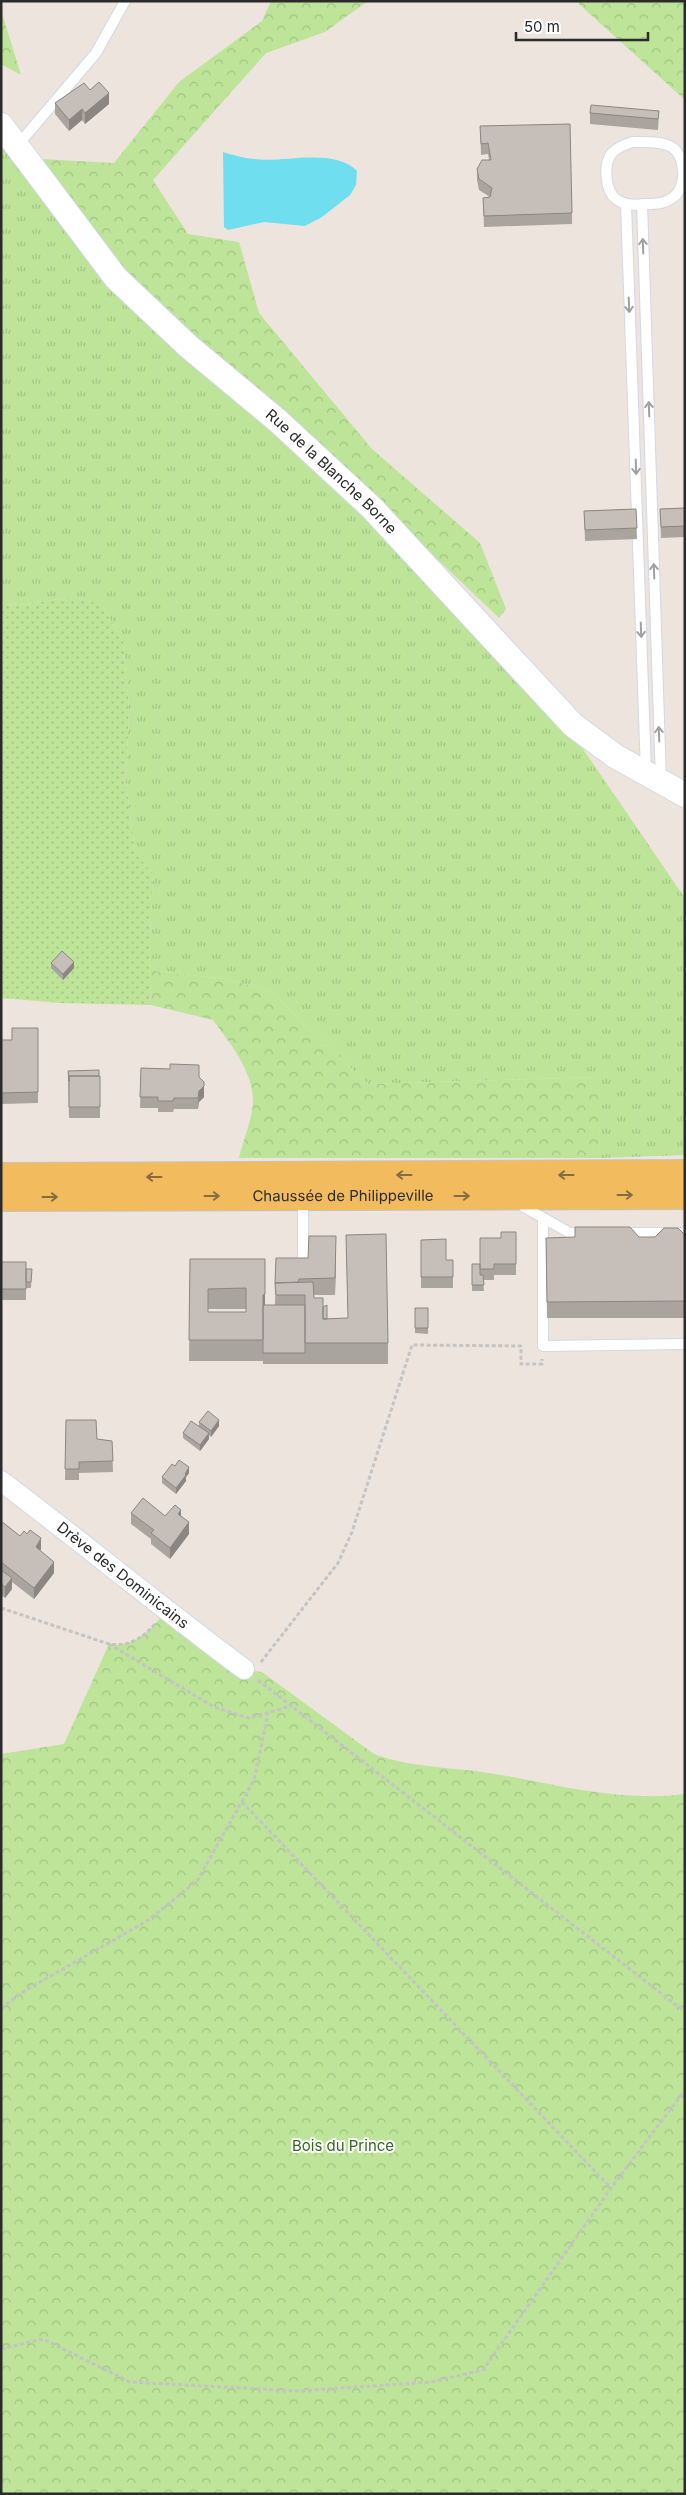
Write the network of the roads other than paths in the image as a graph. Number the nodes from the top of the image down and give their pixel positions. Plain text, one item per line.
1 (125, 1) edge
2 (1, 125) edge
3 (16, 147) junction
4 (626, 204) junction
5 (642, 204) junction
6 (654, 778) junction
7 (685, 796) edge
8 (685, 1174) edge
9 (1, 1177) edge
10 (513, 1195) junction
11 (685, 1195) edge
12 (303, 1197) junction
13 (1, 1198) edge
14 (543, 1218) junction
15 (685, 1233) edge
16 (302, 1273) edge
17 (685, 1344) edge
18 (1, 1481) edge
19 (248, 1672) road end

1 - 3 lane
2 - 3 street, Rue de la Blanche Borne
3 - 6 street, Rue de la Blanche Borne
4 - 5 lane
4 - 5 lane
4 -> 6 lane
6 -> 5 lane
6 - 7 street, Rue de la Blanche Borne
8 -> 9 main road, Chaussée de Philippeville
10 -> 11 main road, Chaussée de Philippeville
12 -> 10 main road, Chaussée de Philippeville
10 - 14 lane
13 -> 12 main road, Chaussée de Philippeville
12 - 16 lane
14 - 15 lane
14 - 17 lane
18 - 19 street, Drève des Dominicains

